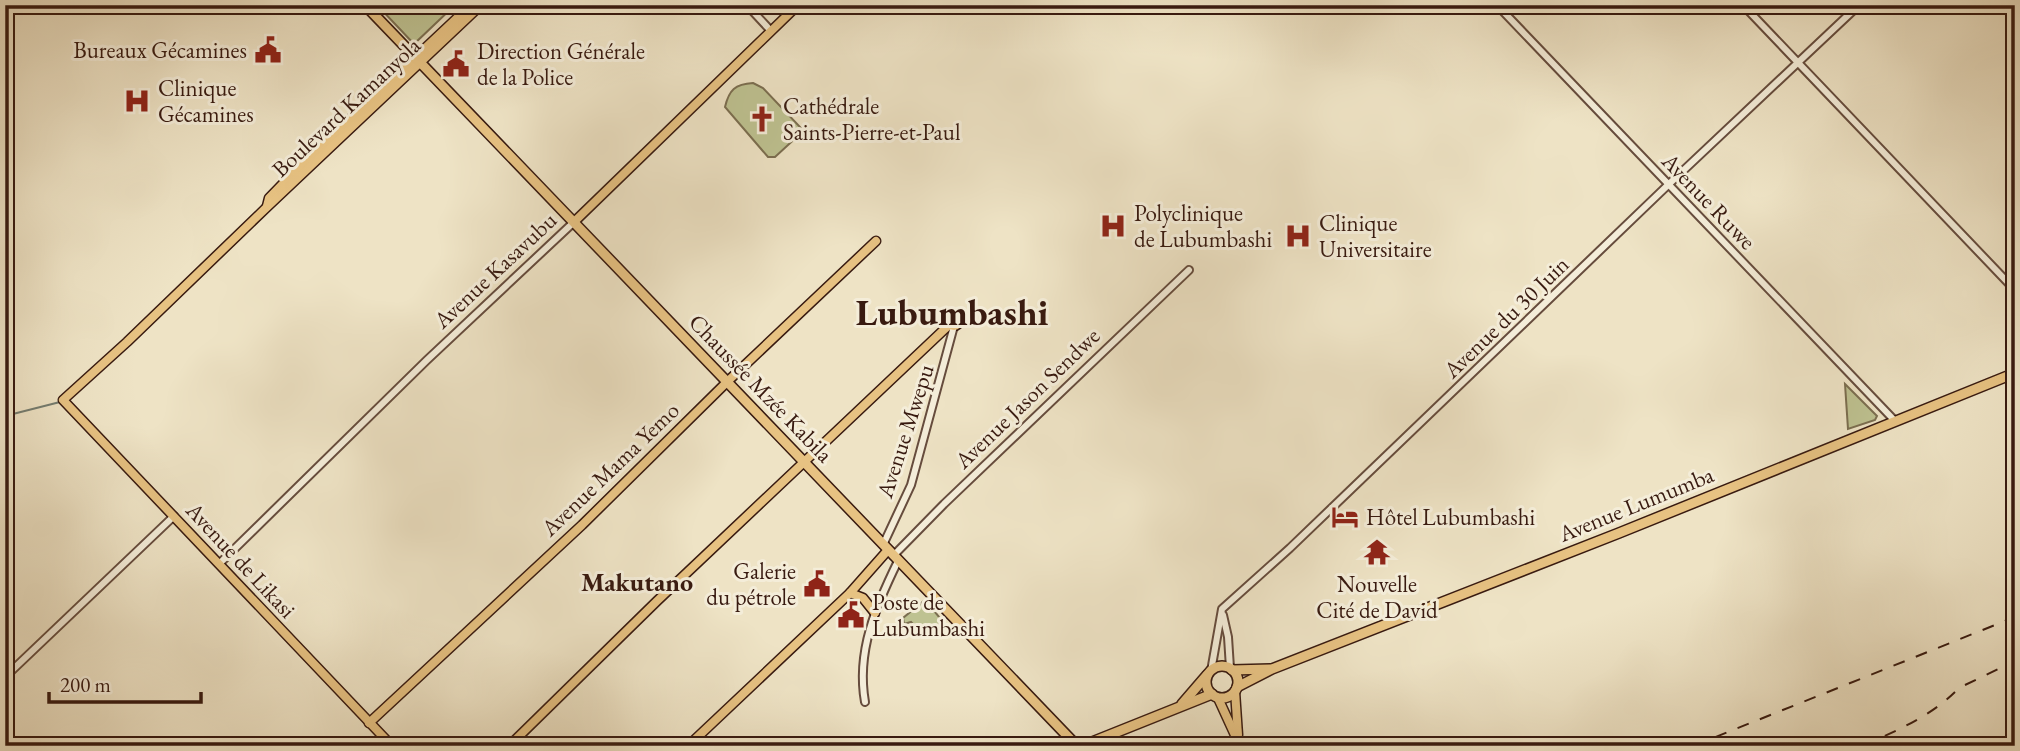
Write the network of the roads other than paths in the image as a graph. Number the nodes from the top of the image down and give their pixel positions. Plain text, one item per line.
1 (365, 5) edge
2 (471, 5) edge
3 (481, 5) edge
4 (747, 5) edge
5 (799, 5) edge
6 (1497, 5) edge
7 (1743, 5) edge
8 (1858, 5) edge
9 (771, 31) junction
10 (419, 60) junction
11 (1799, 63) junction
12 (1669, 184) junction
13 (574, 222) junction
14 (876, 241) dead end
15 (1189, 271) dead end
16 (2015, 290) edge
17 (952, 325) joint
18 (2015, 373) edge
19 (728, 381) junction
20 (63, 400) joint
21 (1895, 421) junction
22 (805, 461) junction
23 (174, 516) junction
24 (890, 553) junction
25 (219, 564) junction
26 (850, 593) junction
27 (1222, 609) junction
28 (875, 613) junction
29 (1231, 669) junction
30 (1272, 669) junction
31 (1209, 673) junction
32 (5, 677) edge
33 (1236, 689) junction
34 (1215, 696) junction
35 (865, 702) dead end
36 (1181, 706) junction
37 (369, 723) junction
38 (1239, 744) edge
39 (392, 746) edge
40 (509, 746) edge
41 (688, 746) edge
42 (1079, 746) edge

1 - 10 highway, Chaussée Mzée Kabila
2 - 10 main road, Boulevard Kamanyola
3 - 10 main road, Boulevard Kamanyola
4 - 9 street
5 - 9 main road, Avenue Kasavubu
6 - 12 street, Avenue Ruwe
7 - 11 street
8 - 11 street, Avenue du 30 Juin
9 - 13 main road, Avenue Kasavubu
10 - 13 highway, Chaussée Mzée Kabila
10 - 20 main road, Boulevard Kamanyola
11 - 12 street, Avenue du 30 Juin
11 - 16 street
12 - 21 street, Avenue Ruwe
12 - 27 street, Avenue du 30 Juin
13 - 19 highway, Chaussée Mzée Kabila
13 - 25 street, Avenue Kasavubu
14 - 19 main road, Avenue Mama Yemo
15 - 24 street, Avenue Jason Sendwe
17 - 22 main road
17 - 24 street, Avenue Mwepu
18 - 21 highway, Avenue Lumumba
19 - 22 highway, Chaussée Mzée Kabila
19 - 37 main road, Avenue Mama Yemo
20 - 23 main road, Avenue de Likasi
21 - 30 highway, Avenue Lumumba
22 - 24 highway, Chaussée Mzée Kabila
22 - 40 main road
23 - 25 main road, Avenue de Likasi
23 - 32 street
24 - 26 main road, Avenue Jason Sendwe
24 - 28 street, Avenue Mwepu
24 - 42 highway, Chaussée Mzée Kabila
25 - 37 main road, Avenue de Likasi
26 - 28 main road
26 - 41 main road, Avenue Jason Sendwe
27 - 29 street
27 - 31 street
28 - 35 street, Avenue Mwepu
29 - 30 highway, Avenue Lumumba
29 - 31 highway, Avenue Lumumba
29 - 33 highway
30 - 33 highway, Avenue Lumumba
31 - 34 highway
31 - 36 highway, Avenue Lumumba
33 - 34 highway, Avenue Lumumba
33 - 38 main road
34 - 36 highway, Avenue Lumumba
34 - 38 main road
36 - 42 highway, Avenue Lumumba
37 - 39 main road, Avenue de Likasi

